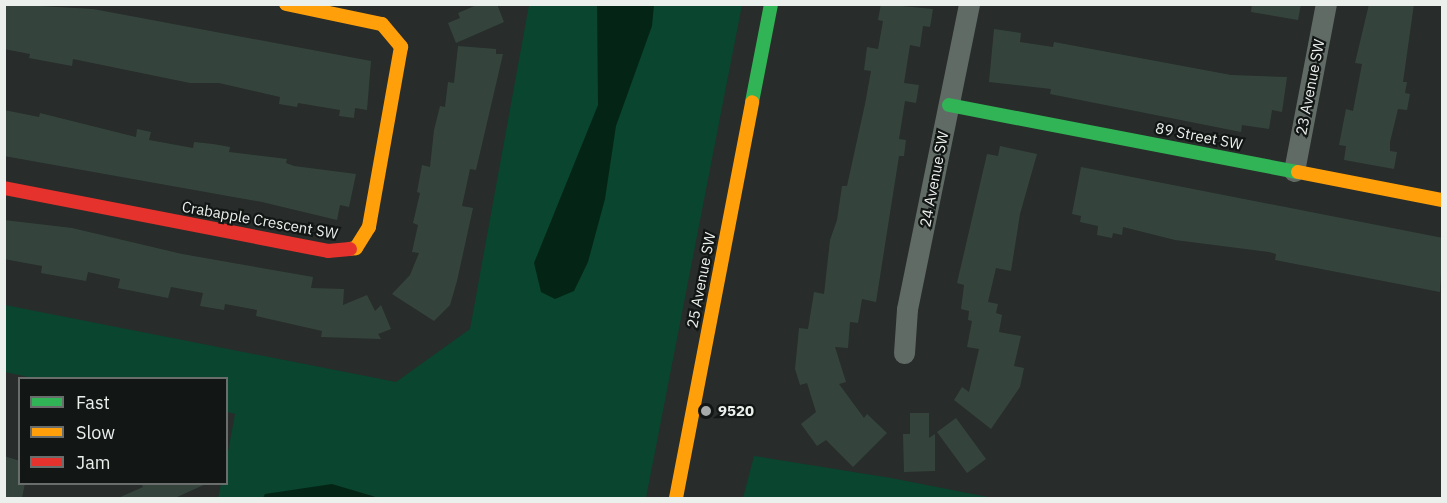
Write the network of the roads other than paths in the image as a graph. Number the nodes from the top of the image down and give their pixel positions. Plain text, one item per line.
1 (286, 4) edge
2 (771, 4) edge
3 (777, 4) edge
4 (969, 4) edge
5 (1326, 4) edge
6 (759, 68) junction
7 (949, 105) junction
8 (1294, 171) junction
9 (4, 188) edge
10 (1443, 200) edge
11 (904, 353) dead end
12 (676, 498) edge

1 - 9 street, Crabapple Crescent SW
2 - 6 street, 25 Avenue SW
3 - 6 street, 25 Avenue SW
4 - 7 street, 24 Avenue SW
5 - 8 street, 23 Avenue SW
6 - 12 street, 25 Avenue SW
7 - 8 street, 89 Street SW
7 - 11 street, 24 Avenue SW
8 - 10 street, 89 Street SW

